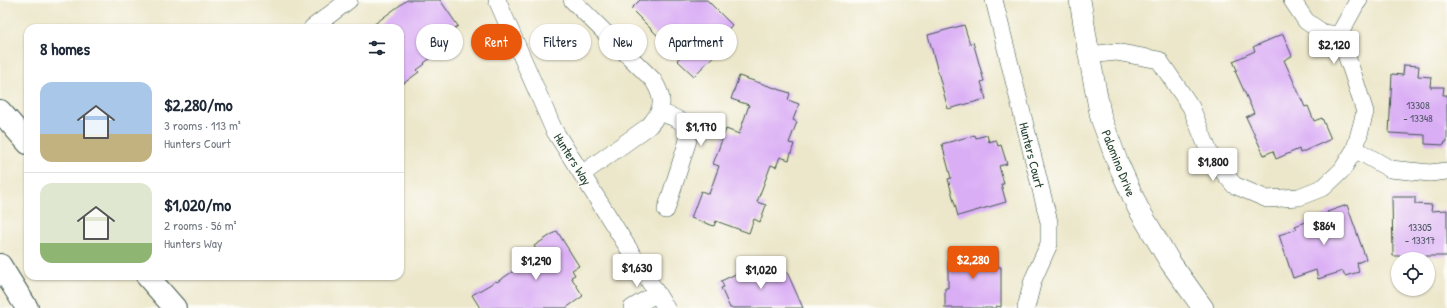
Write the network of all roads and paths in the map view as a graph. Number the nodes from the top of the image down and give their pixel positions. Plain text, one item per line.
1 (349, 0) edge
2 (497, 0) edge
3 (572, 0) edge
4 (994, 0) edge
5 (1080, 0) edge
6 (1292, 0) edge
7 (1359, 0) edge
8 (317, 24) edge
9 (1339, 35) junction
10 (1089, 55) junction
11 (0, 111) edge
12 (659, 112) junction
13 (24, 138) edge
14 (1355, 149) junction
15 (1447, 171) edge
16 (582, 174) junction
17 (666, 210) dead end
18 (0, 265) edge
19 (150, 280) edge
20 (657, 293) junction
21 (27, 308) edge
22 (175, 308) edge
23 (632, 308) edge
24 (666, 308) edge
25 (1026, 308) edge
26 (1203, 308) edge

1 - 8 street
2 - 16 street, Hunters Way
3 - 12 street
4 - 25 street, Hunters Court
5 - 10 street, Palomino Drive
6 - 9 street
7 - 9 street
9 - 14 street
10 - 14 street
10 - 26 street, Palomino Drive
11 - 13 highway
12 - 16 street
12 - 17 street
14 - 15 street
16 - 20 street, Hunters Way
18 - 21 highway
19 - 22 highway
20 - 23 street
20 - 24 street, Hunters Way

